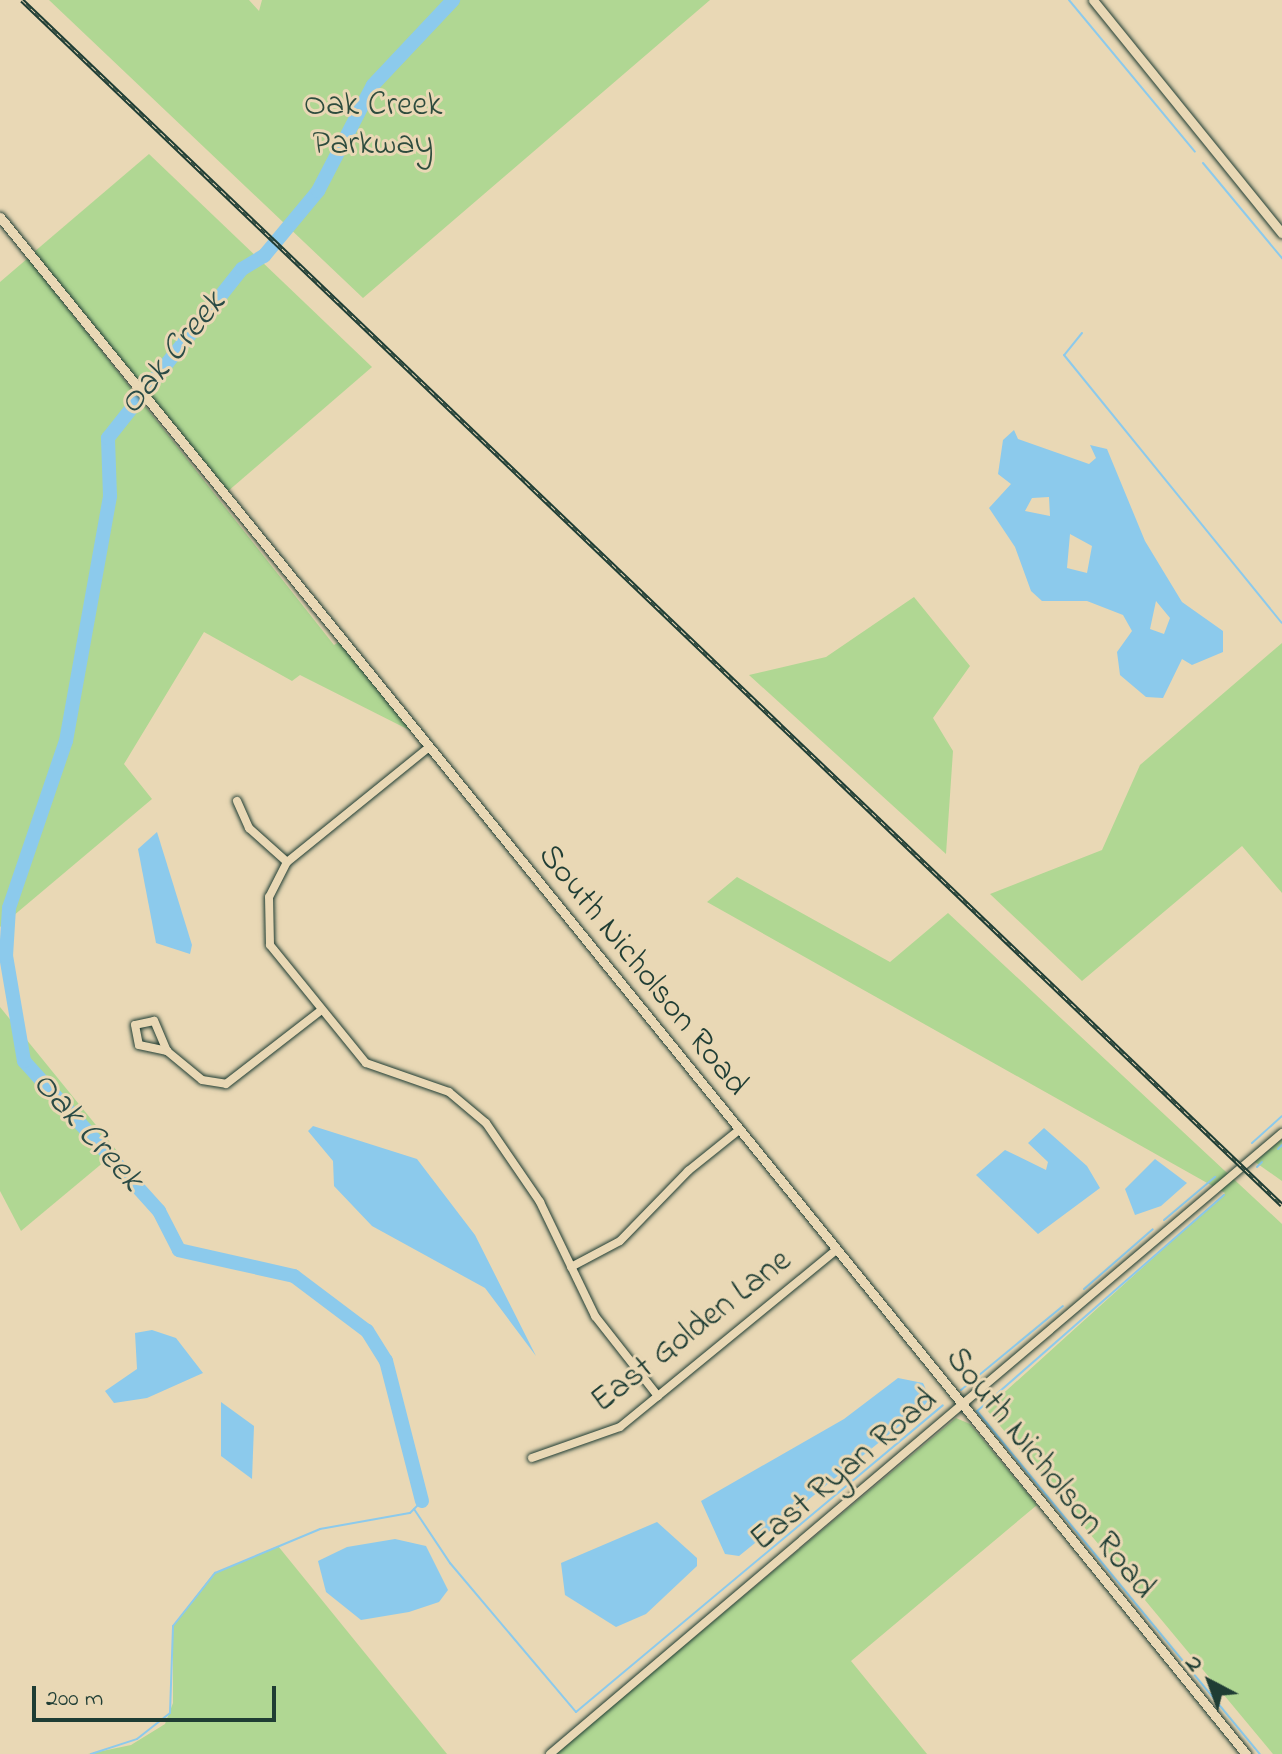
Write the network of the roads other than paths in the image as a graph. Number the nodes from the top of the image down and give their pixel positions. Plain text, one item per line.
1 (1093, 0) edge
2 (0, 217) edge
3 (1282, 233) edge
4 (428, 748) junction
5 (237, 801) dead end
6 (287, 862) junction
7 (320, 1011) junction
8 (167, 1051) junction
9 (738, 1131) junction
10 (1282, 1133) edge
11 (834, 1252) junction
12 (571, 1267) junction
13 (658, 1396) junction
14 (961, 1407) junction
15 (532, 1458) dead end
16 (550, 1754) edge
17 (1246, 1754) edge

1 - 3 street
2 - 4 street, South Nicholson Road
4 - 6 street
4 - 9 street, South Nicholson Road
5 - 6 street
6 - 7 street
7 - 8 street
7 - 12 street
8 - 8 street
9 - 11 street, South Nicholson Road
9 - 12 street
10 - 14 street, East Ryan Road
11 - 13 street, East Golden Lane
11 - 14 street, South Nicholson Road
12 - 13 street
13 - 15 street, East Golden Lane
14 - 16 street, East Ryan Road
14 - 17 street, South Nicholson Road

